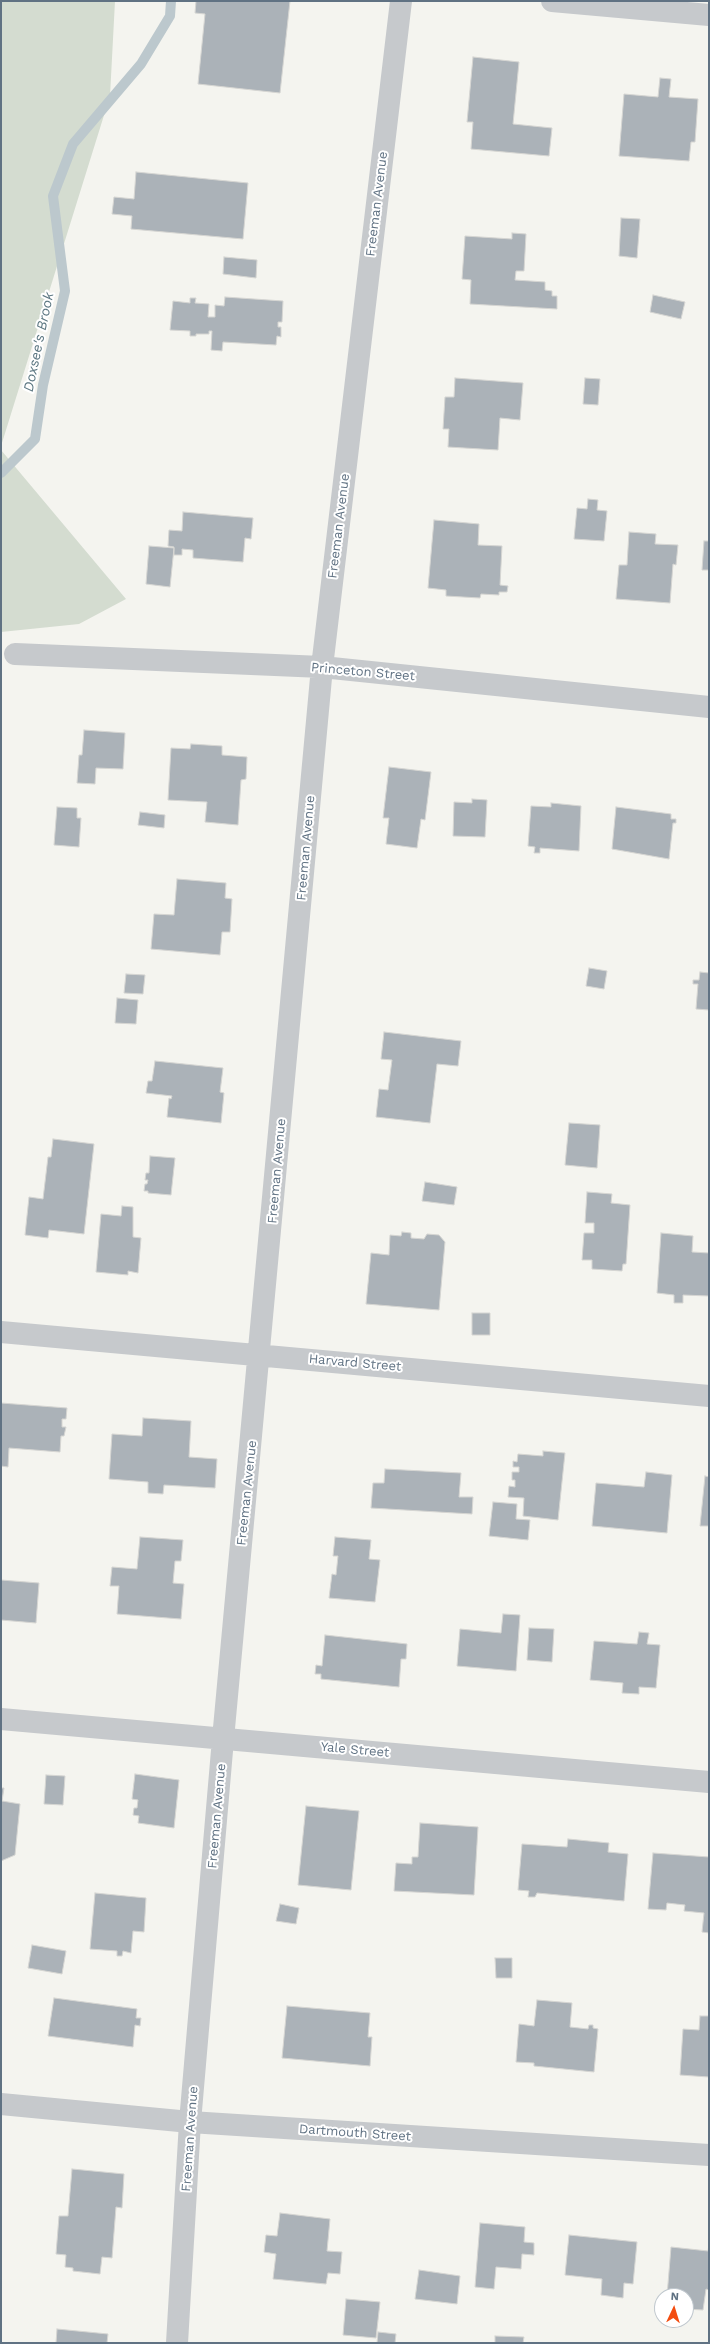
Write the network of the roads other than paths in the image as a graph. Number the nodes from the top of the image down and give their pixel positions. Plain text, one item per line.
1 (401, 1) edge
2 (552, 1) edge
3 (709, 15) edge
4 (15, 654) dead end
5 (322, 667) junction
6 (709, 707) edge
7 (1, 1332) edge
8 (260, 1355) junction
9 (709, 1396) edge
10 (1, 1719) edge
11 (223, 1739) junction
12 (709, 1782) edge
13 (1, 2104) edge
14 (190, 2122) junction
15 (709, 2155) edge
16 (177, 2343) edge

1 - 5 street, Freeman Avenue
2 - 3 street
4 - 5 street, Princeton Street
5 - 6 street, Princeton Street
5 - 8 street, Freeman Avenue
7 - 8 street, Harvard Street
8 - 9 street, Harvard Street
8 - 11 street, Freeman Avenue
10 - 11 street, Yale Street
11 - 12 street, Yale Street
11 - 14 street, Freeman Avenue
13 - 14 street, Dartmouth Street
14 - 15 street, Dartmouth Street
14 - 16 street, Freeman Avenue

